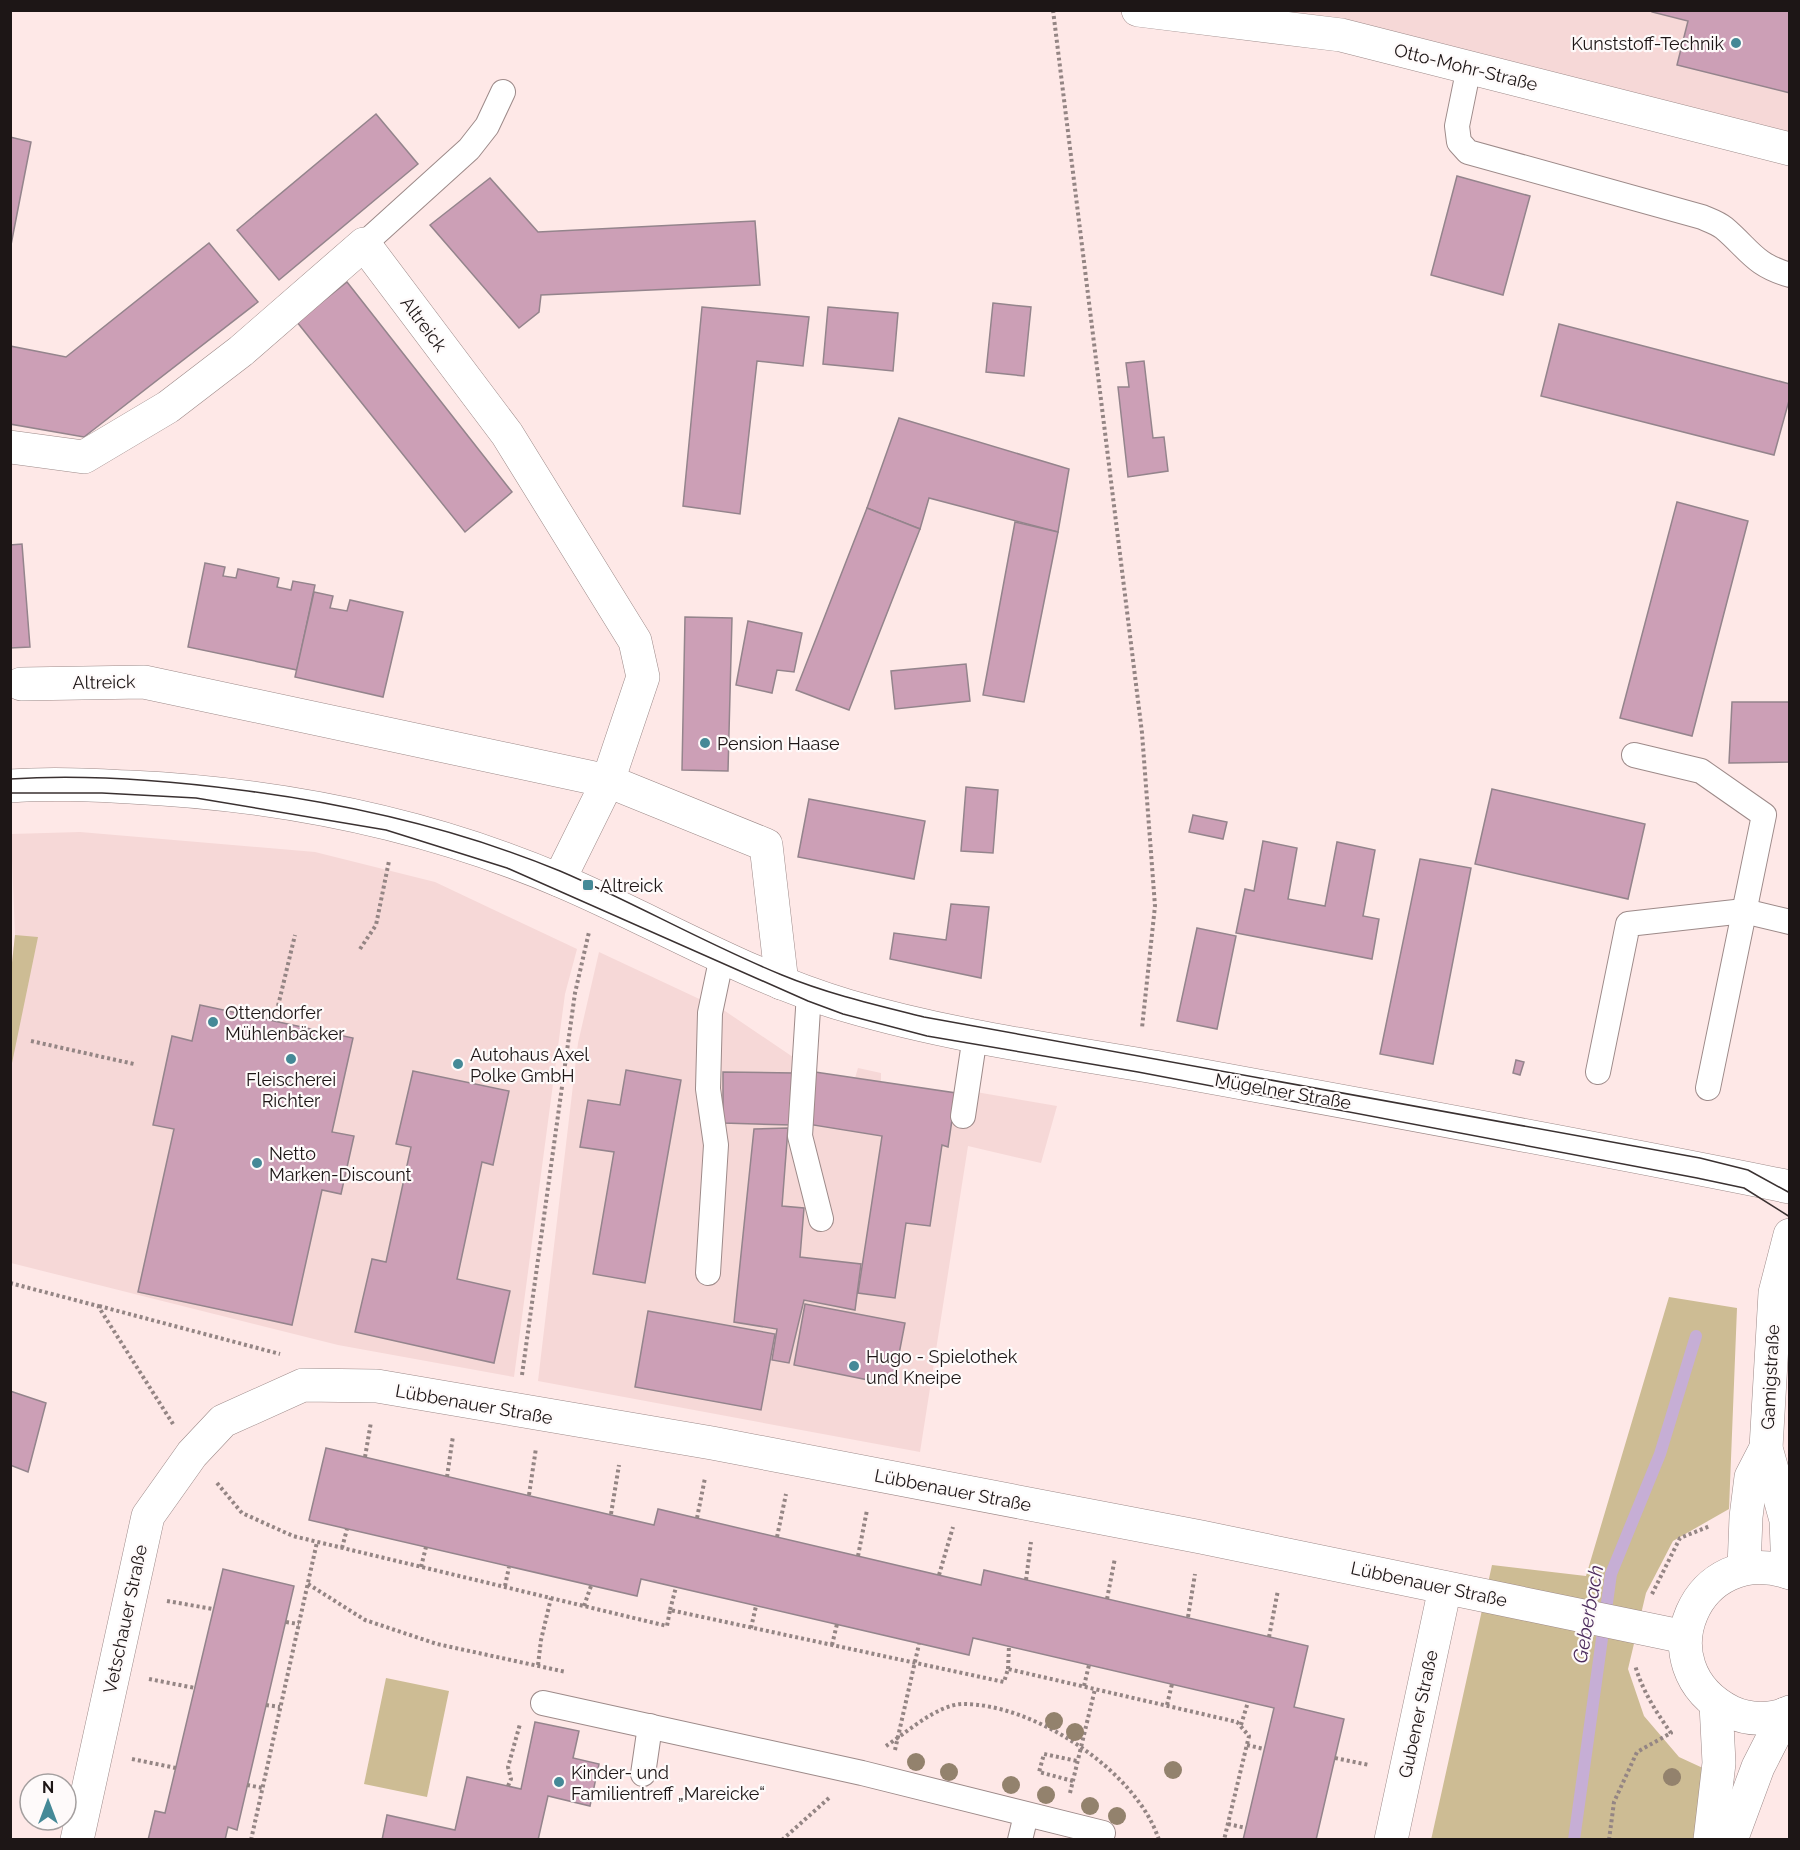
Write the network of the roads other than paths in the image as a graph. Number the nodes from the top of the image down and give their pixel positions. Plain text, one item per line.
1 (1138, 10) edge
2 (1468, 67) junction
3 (503, 92) dead end
4 (1790, 149) edge
5 (364, 244) junction
6 (1790, 275) edge
7 (10, 447) edge
8 (21, 684) dead end
9 (1634, 755) dead end
10 (608, 781) junction
11 (10, 786) edge
12 (560, 880) junction
13 (1744, 911) junction
14 (1790, 922) edge
15 (722, 956) junction
16 (795, 988) junction
17 (975, 1036) junction
18 (1598, 1072) dead end
19 (1708, 1088) dead end
20 (963, 1116) dead end
21 (1790, 1187) edge
22 (821, 1219) dead end
23 (1790, 1235) edge
24 (708, 1273) dead end
25 (223, 1421) joint
26 (1766, 1448) junction
27 (1744, 1568) junction
28 (1789, 1572) edge
29 (1445, 1588) junction
30 (1685, 1637) junction
31 (543, 1703) dead end
32 (1716, 1704) junction
33 (1787, 1713) edge
34 (650, 1726) junction
35 (643, 1774) dead end
36 (1026, 1815) junction
37 (1103, 1833) dead end
38 (77, 1839) edge
39 (1020, 1839) edge
40 (1391, 1839) edge
41 (1710, 1839) edge
42 (1731, 1839) edge

1 - 2 street, Otto-Mohr-Straße
2 - 4 street, Otto-Mohr-Straße
2 - 6 lane
3 - 5 lane
5 - 7 street
5 - 10 street, Altreick
8 - 10 street, Altreick
9 - 13 lane
10 - 12 street, Altreick
10 - 16 street, Altreick
11 - 12 street
12 - 15 street
13 - 14 lane
13 - 18 lane
13 - 19 lane
15 - 16 street
15 - 24 lane
16 - 17 street, Mügelner Straße
16 - 22 lane
17 - 20 lane
17 - 21 street, Mügelner Straße
23 - 26 street, Gamigstraße
25 - 29 street, Lübbenauer Straße
25 - 38 street, Vetschauer Straße
26 - 27 street, Gamigstraße
26 - 28 street, Gamigstraße
27 - 28 street, Gamigstraße
27 - 30 street, Gamigstraße
29 - 30 street, Lübbenauer Straße
29 - 40 street, Gubener Straße
30 - 32 street, Gamigstraße
31 - 34 lane
32 - 33 street, Gamigstraße
32 - 41 street
33 - 42 street, Gamigstraße
34 - 35 lane
34 - 36 lane
36 - 37 lane
36 - 39 lane

